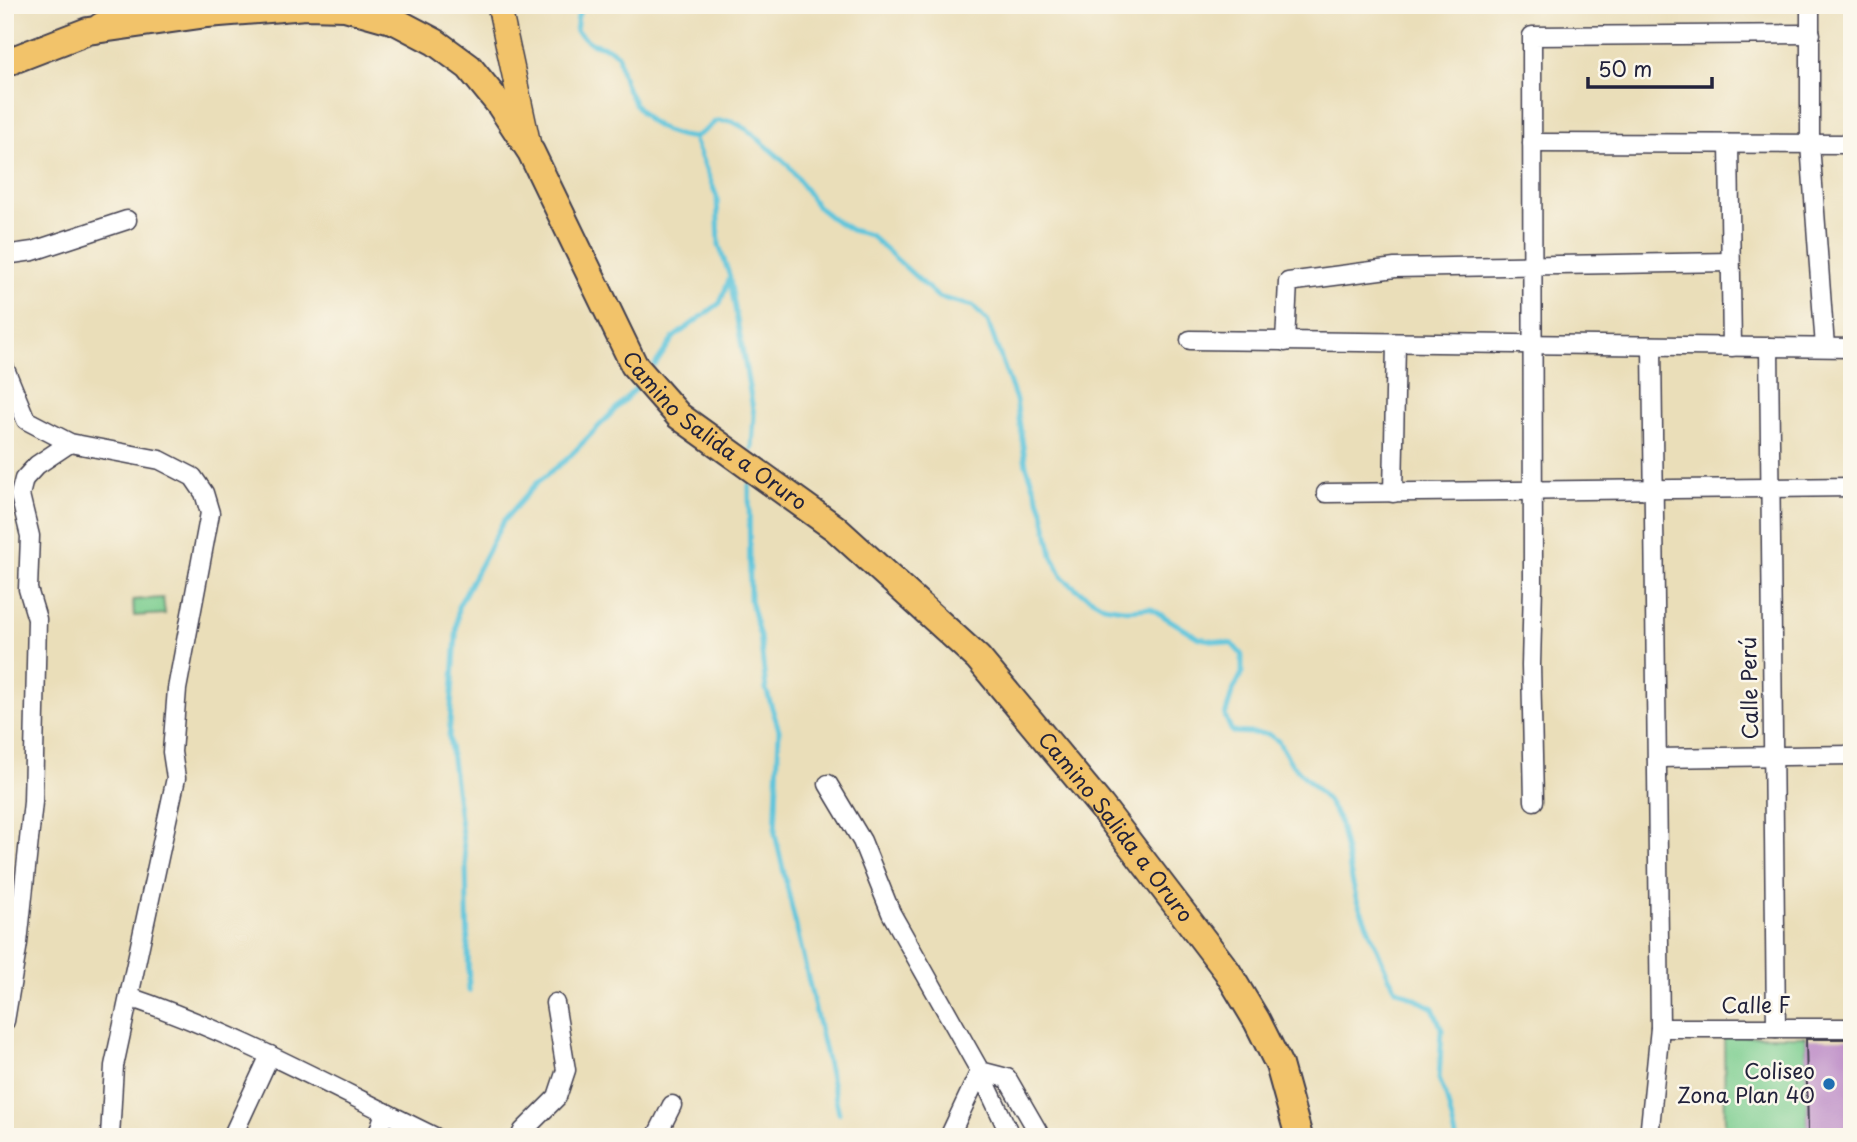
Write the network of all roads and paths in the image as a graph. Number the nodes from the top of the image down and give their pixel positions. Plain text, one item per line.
1 (141, 5) edge
2 (499, 5) edge
3 (1810, 5) edge
4 (88, 31) junction
5 (1811, 34) junction
6 (5, 63) edge
7 (1532, 143) junction
8 (1729, 144) junction
9 (1810, 144) junction
10 (1852, 144) edge
11 (531, 152) junction
12 (127, 220) dead end
13 (5, 255) edge
14 (1731, 262) junction
15 (1532, 266) junction
16 (1190, 340) dead end
17 (1286, 342) junction
18 (1396, 343) junction
19 (1533, 344) junction
20 (1652, 346) junction
21 (1732, 346) junction
22 (1769, 347) junction
23 (1825, 347) junction
24 (1852, 348) edge
25 (5, 369) edge
26 (70, 443) junction
27 (1852, 487) edge
28 (1770, 488) junction
29 (1654, 490) junction
30 (1533, 492) junction
31 (1325, 493) dead end
32 (1393, 493) junction
33 (1852, 755) edge
34 (1773, 756) junction
35 (1657, 758) junction
36 (828, 784) dead end
37 (1534, 801) dead end
38 (129, 998) junction
39 (555, 1003) dead end
40 (5, 1021) edge
41 (1660, 1028) junction
42 (1776, 1028) junction
43 (1852, 1028) edge
44 (270, 1055) junction
45 (980, 1071) junction
46 (672, 1105) dead end
47 (385, 1112) junction
48 (1650, 1127) dead end
49 (110, 1137) edge
50 (232, 1137) edge
51 (377, 1137) edge
52 (435, 1137) edge
53 (520, 1137) edge
54 (656, 1137) edge
55 (949, 1137) edge
56 (1011, 1137) edge
57 (1041, 1137) edge
58 (1299, 1137) edge

1 - 4 main road
2 - 11 main road
3 - 5 street
4 - 6 highway, Camino Salida a Oruro
4 - 11 highway, Camino Salida a Oruro
5 - 7 street
5 - 9 street
7 - 8 street
7 - 15 street
8 - 9 street
8 - 14 street
9 - 10 street
9 - 23 street
11 - 58 highway, Camino Salida a Oruro
12 - 13 street
14 - 15 street
14 - 21 street
15 - 17 street
15 - 19 street
16 - 17 street
17 - 18 street
18 - 19 street
18 - 32 street
19 - 20 street
19 - 30 street
20 - 21 street
20 - 29 street
21 - 22 street
22 - 23 street
22 - 28 street, Calle Perú
23 - 24 street
25 - 26 street
26 - 38 street
26 - 40 street
27 - 28 street
28 - 29 street
28 - 34 street, Calle Perú
29 - 30 street
29 - 35 street
30 - 32 street
30 - 37 street
31 - 32 street
33 - 34 street
34 - 35 street
34 - 42 street, Calle Perú
35 - 41 street
36 - 45 street
38 - 44 street
38 - 49 street
39 - 53 street
41 - 42 street, Calle F
41 - 48 street
42 - 43 street, Calle F
44 - 47 street
44 - 50 street
45 - 55 street
45 - 56 street
45 - 57 street
46 - 54 street
47 - 51 street
47 - 52 street

